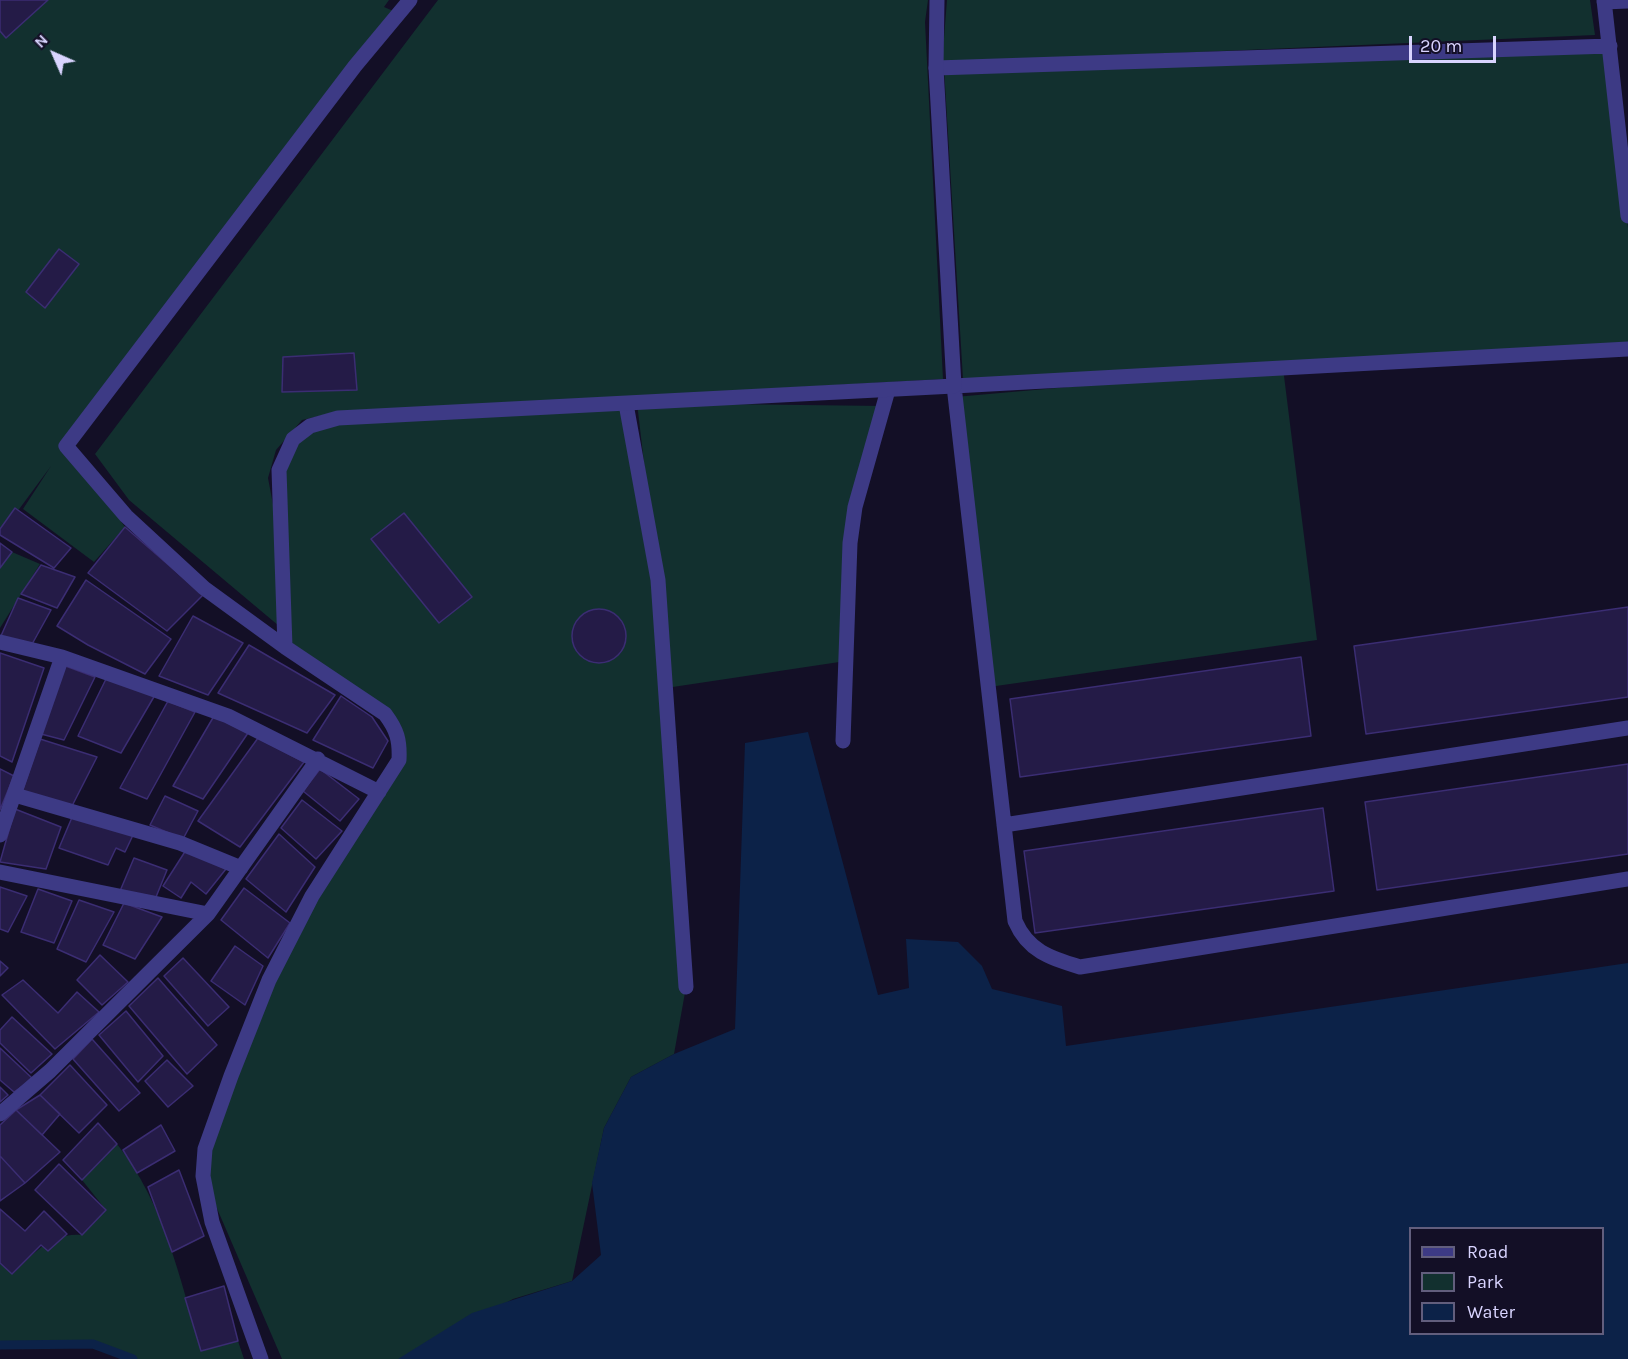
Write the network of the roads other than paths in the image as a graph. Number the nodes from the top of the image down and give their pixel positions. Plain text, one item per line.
1 (410, 0) edge
2 (937, 0) edge
3 (1604, 1) edge
4 (1628, 1) edge
5 (1610, 46) junction
6 (936, 68) junction
7 (1624, 158) edge
8 (1628, 216) edge
9 (1628, 349) edge
10 (954, 386) junction
11 (888, 390) junction
12 (626, 404) junction
13 (0, 642) edge
14 (285, 647) junction
15 (62, 657) junction
16 (1628, 729) edge
17 (843, 741) dead end
18 (318, 759) junction
19 (379, 792) junction
20 (15, 795) junction
21 (1004, 825) junction
22 (0, 835) edge
23 (241, 868) junction
24 (0, 872) edge
25 (1628, 879) edge
26 (208, 914) junction
27 (686, 987) dead end
28 (0, 1114) edge
29 (261, 1359) edge

1 - 14 street
2 - 6 street
3 - 4 street
3 - 5 street
5 - 6 street
5 - 7 street
6 - 10 street
7 - 8 street
9 - 10 street
10 - 11 street
10 - 21 street
11 - 12 street
11 - 17 street
12 - 14 street
12 - 27 street
13 - 15 street
14 - 19 street
15 - 18 street
15 - 20 street
16 - 21 street
18 - 19 street
18 - 23 street
19 - 29 street
20 - 22 street
20 - 23 street
21 - 25 street
23 - 26 street
24 - 26 street
26 - 28 street

